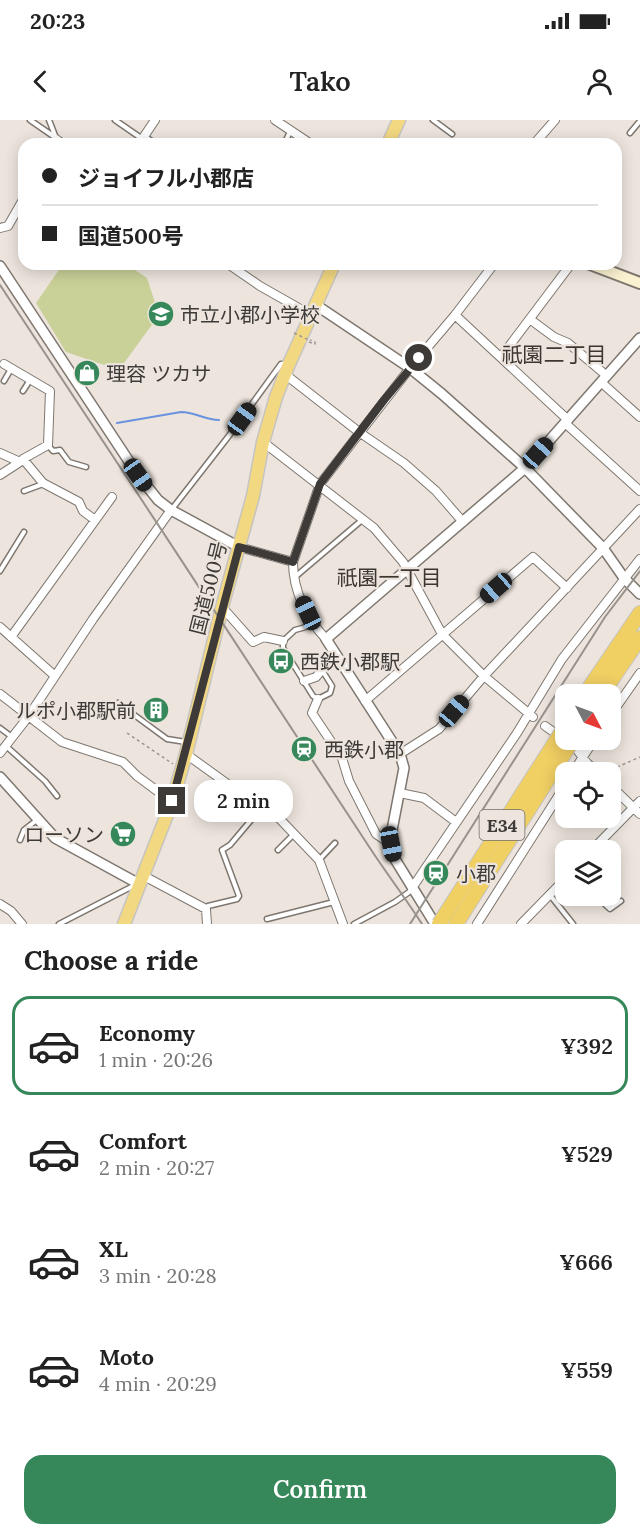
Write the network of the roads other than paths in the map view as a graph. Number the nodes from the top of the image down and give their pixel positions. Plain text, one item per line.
1 (30, 120) edge
2 (49, 120) edge
3 (116, 120) edge
4 (155, 120) edge
5 (275, 120) edge
6 (399, 120) edge
7 (434, 120) edge
8 (555, 120) edge
9 (640, 121) edge
10 (291, 132) junction
11 (630, 133) dead end
12 (452, 134) dead end
13 (53, 138) edge
14 (56, 138) edge
15 (139, 138) edge
16 (143, 138) edge
17 (288, 138) edge
18 (301, 138) edge
19 (391, 138) edge
20 (539, 138) edge
21 (18, 208) edge
22 (0, 228) edge
23 (0, 266) edge
24 (237, 270) edge
25 (331, 270) edge
26 (489, 270) edge
27 (567, 270) edge
28 (606, 270) edge
29 (640, 283) edge
30 (314, 310) junction
31 (455, 315) junction
32 (531, 320) junction
33 (640, 338) edge
34 (501, 357) junction
35 (3, 364) dead end
36 (11, 368) junction
37 (410, 368) junction
38 (288, 369) junction
39 (605, 379) junction
40 (30, 380) junction
41 (4, 381) dead end
42 (23, 391) dead end
43 (640, 417) edge
44 (567, 421) junction
45 (359, 432) junction
46 (264, 442) junction
47 (48, 446) junction
48 (0, 453) edge
49 (21, 461) junction
50 (86, 467) dead end
51 (525, 468) junction
52 (0, 475) edge
53 (44, 483) junction
54 (320, 484) junction
55 (24, 491) dead end
56 (640, 491) edge
57 (112, 497) dead end
58 (640, 509) edge
59 (171, 510) junction
60 (363, 518) junction
61 (94, 520) junction
62 (463, 522) junction
63 (24, 532) dead end
64 (239, 547) junction
65 (603, 548) junction
66 (640, 559) edge
67 (293, 562) junction
68 (408, 570) junction
69 (0, 571) edge
70 (294, 578) junction
71 (624, 578) junction
72 (567, 588) junction
73 (640, 594) edge
74 (222, 607) junction
75 (640, 613) edge
76 (313, 625) junction
77 (0, 627) edge
78 (442, 634) junction
79 (11, 637) junction
80 (640, 638) edge
81 (326, 639) junction
82 (282, 641) junction
83 (333, 652) junction
84 (322, 670) junction
85 (640, 673) edge
86 (55, 676) junction
87 (484, 676) junction
88 (304, 681) junction
89 (592, 684) edge
90 (609, 684) edge
91 (0, 694) edge
92 (318, 699) junction
93 (621, 700) edge
94 (365, 701) junction
95 (118, 703) dead end
96 (531, 716) junction
97 (28, 717) junction
98 (545, 726) dead end
99 (0, 728) edge
100 (13, 738) junction
101 (555, 742) edge
102 (187, 749) junction
103 (3, 750) edge
104 (567, 750) edge
105 (587, 750) edge
106 (399, 754) junction
107 (582, 757) junction
108 (579, 762) edge
109 (587, 762) edge
110 (0, 777) edge
111 (400, 793) junction
112 (621, 795) edge
113 (57, 796) dead end
114 (172, 801) junction
115 (555, 801) edge
116 (640, 801) edge
117 (263, 806) junction
118 (634, 807) junction
119 (640, 814) edge
120 (39, 818) junction
121 (456, 822) junction
122 (294, 834) junction
123 (20, 840) dead end
124 (602, 840) edge
125 (335, 843) dead end
126 (391, 844) junction
127 (278, 850) dead end
128 (319, 860) junction
129 (140, 879) junction
130 (412, 889) junction
131 (555, 889) edge
132 (550, 894) junction
133 (335, 902) junction
134 (0, 904) edge
135 (206, 909) junction
136 (267, 919) dead end
137 (523, 923) edge
138 (22, 924) edge
139 (59, 924) edge
140 (124, 924) edge
141 (207, 924) edge
142 (343, 924) edge
143 (354, 924) edge
144 (437, 924) edge
145 (456, 924) edge
146 (477, 924) edge
147 (573, 924) edge

1 - 13 lane
2 - 14 lane
3 - 15 lane
4 - 16 street
5 - 10 street
6 - 19 highway
7 - 12 lane
8 - 20 street
9 - 11 lane
10 - 17 lane
10 - 18 street
21 - 22 street
23 - 59 street
24 - 30 street
25 - 30 highway, 国道500号
26 - 31 street
27 - 32 street
28 - 29 main road
30 - 37 street
30 - 38 highway, 国道500号
31 - 34 street
31 - 37 street
32 - 34 street
32 - 39 street
33 - 39 street
34 - 44 street
35 - 36 street
36 - 40 street
36 - 41 lane
37 - 45 street
37 - 51 street
38 - 45 street
38 - 46 highway, 国道500号
38 - 59 lane
39 - 43 street
39 - 44 street
40 - 42 lane
40 - 47 street
44 - 51 street
44 - 56 street
45 - 54 street
45 - 62 street
46 - 54 street
46 - 64 highway, 国道500号
47 - 49 street
47 - 50 lane
48 - 49 street
49 - 52 street
49 - 53 street
51 - 62 street
51 - 65 street
53 - 55 lane
53 - 61 street
54 - 60 street
54 - 67 street
57 - 61 street
58 - 65 street
59 - 64 street
59 - 86 street
60 - 68 street
60 - 70 lane
61 - 79 street
62 - 68 street
63 - 69 lane
64 - 67 street
64 - 74 highway, 国道500号
65 - 71 street
65 - 72 street
66 - 71 street
67 - 70 street
68 - 78 street
68 - 81 street
70 - 76 street
71 - 73 street
71 - 96 street
72 - 78 street
72 - 87 street
74 - 82 street
74 - 102 highway, 国道500号
75 - 89 highway
76 - 81 street
76 - 82 lane
77 - 79 street
78 - 87 street
78 - 94 street
79 - 86 street
80 - 90 highway
81 - 83 street
82 - 88 lane
83 - 84 lane
83 - 94 street
84 - 88 street
84 - 92 lane
85 - 93 street
86 - 97 street
87 - 96 street
87 - 106 street
88 - 92 lane
91 - 97 street
92 - 126 street
94 - 106 street
95 - 102 lane
96 - 121 street
97 - 100 street
97 - 114 street
98 - 107 street
99 - 100 lane
100 - 103 street
101 - 144 highway, E34, bridge
102 - 114 highway, 国道500号
102 - 117 street
103 - 113 lane
104 - 145 highway, E34, bridge
105 - 107 street
106 - 111 street
107 - 108 street
107 - 109 street
110 - 120 street
111 - 121 street
111 - 126 street
112 - 118 street
114 - 129 highway, 国道500号
115 - 146 street
116 - 118 street
117 - 122 street
117 - 135 lane
118 - 119 street
118 - 124 street
120 - 123 lane
120 - 129 street
121 - 130 street
122 - 127 lane
122 - 128 street
125 - 128 lane
126 - 130 street
128 - 133 street
129 - 135 street
129 - 139 lane
129 - 140 highway, 国道500号
130 - 143 lane
130 - 144 street
131 - 132 street
132 - 137 street
132 - 147 lane
133 - 136 lane
133 - 142 street
134 - 138 street
135 - 141 street

